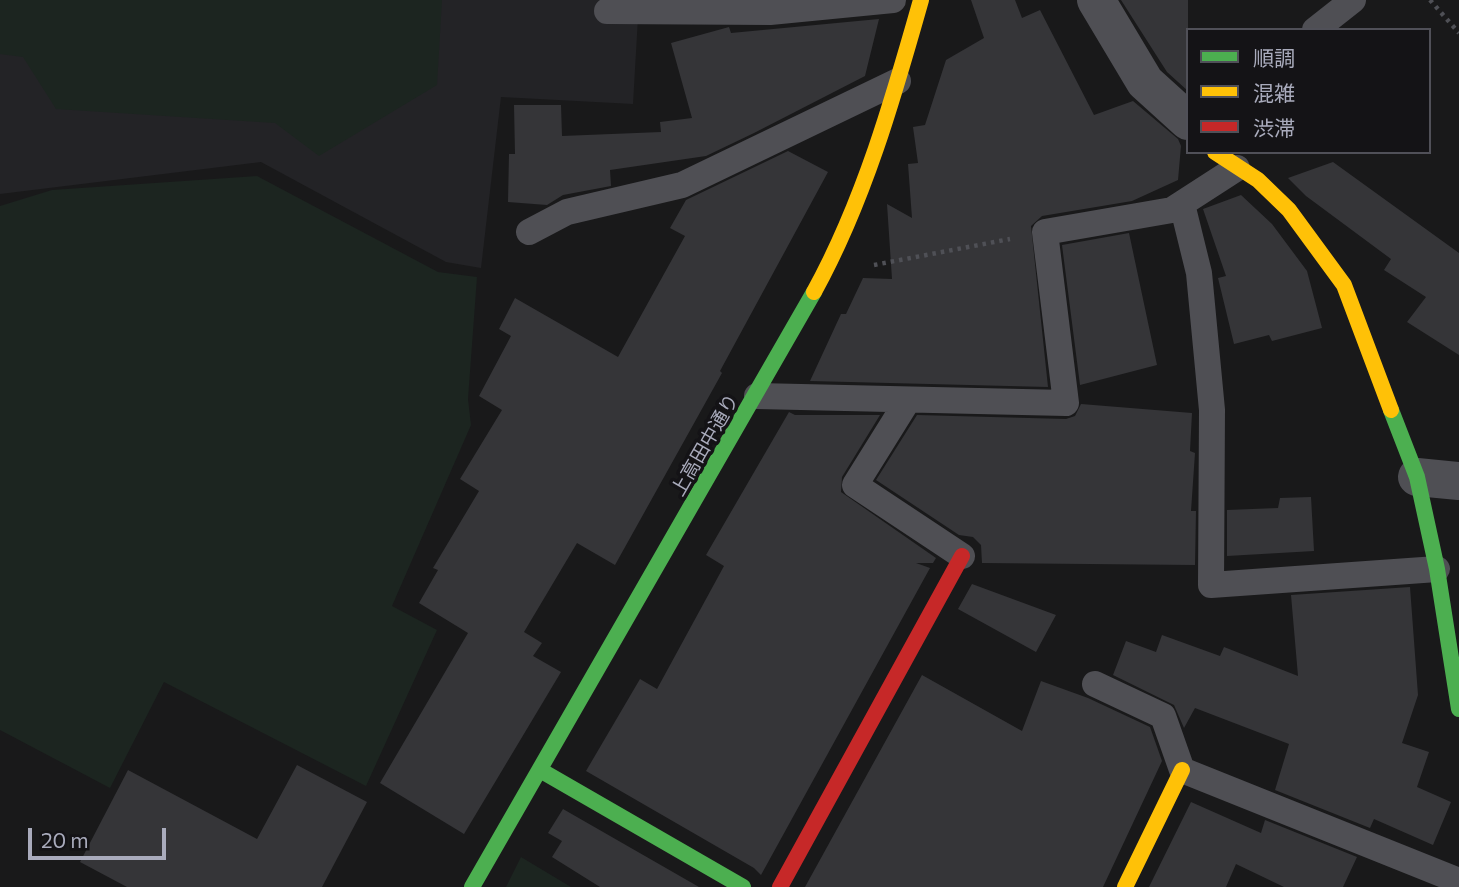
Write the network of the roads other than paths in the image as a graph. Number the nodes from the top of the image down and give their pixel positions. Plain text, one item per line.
1 (893, 0) edge
2 (921, 0) edge
3 (1096, 0) edge
4 (1353, 0) edge
5 (607, 10) dead end
6 (1318, 28) edge
7 (898, 80) junction
8 (1186, 119) edge
9 (1218, 154) edge
10 (1237, 168) junction
11 (1182, 204) junction
12 (530, 233) dead end
13 (757, 396) junction
14 (908, 400) junction
15 (1417, 477) junction
16 (1459, 481) edge
17 (962, 556) joint
18 (1437, 569) junction
19 (1095, 684) dead end
20 (1459, 709) edge
21 (540, 770) junction
22 (1182, 770) junction
23 (1459, 881) edge
24 (472, 887) edge
25 (743, 887) edge
26 (780, 887) edge
27 (1125, 887) edge

1 - 5 lane
2 - 7 street, 上高田中通り
3 - 8 street
4 - 6 lane
7 - 12 lane
7 - 13 street, 上高田中通り
9 - 10 street
10 - 11 lane
10 - 15 street
11 - 14 lane
11 - 18 lane
13 - 14 lane
13 - 21 street, 上高田中通り
14 - 17 lane
15 - 16 street
15 - 18 street
17 - 26 street
18 - 20 street
19 - 22 lane
21 - 24 street, 上高田中通り
21 - 25 street
22 - 23 lane
22 - 27 street

